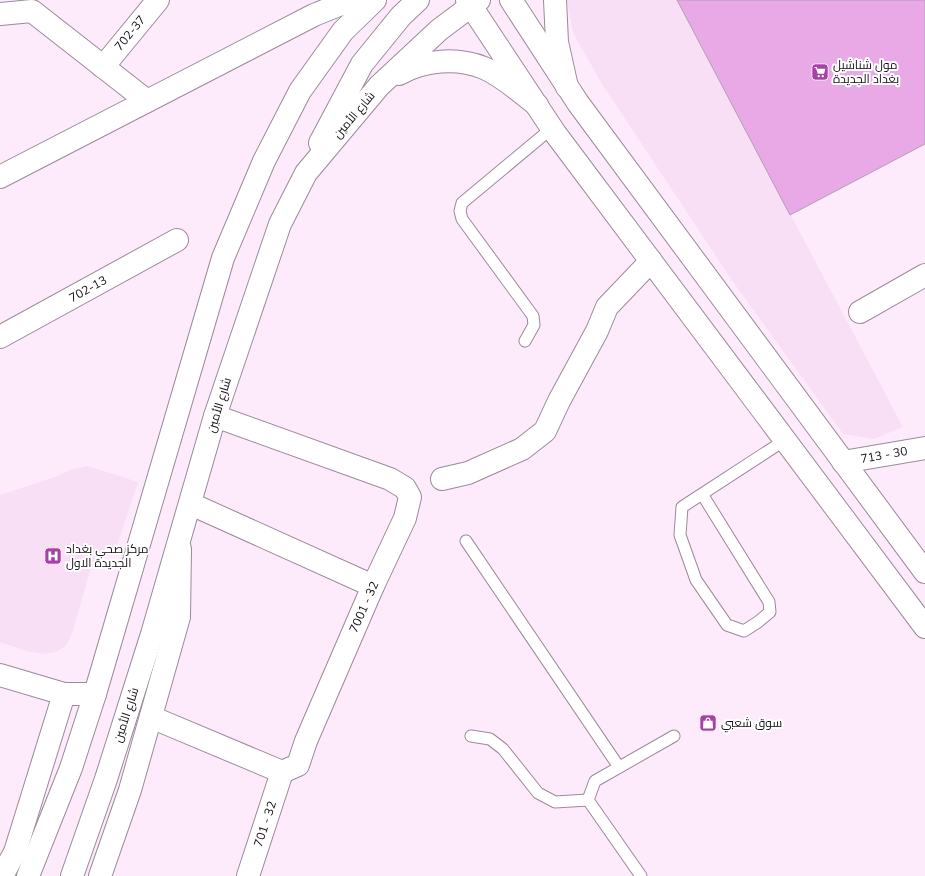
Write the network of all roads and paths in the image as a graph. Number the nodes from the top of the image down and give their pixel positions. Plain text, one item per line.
1 (158, 0) edge
2 (375, 0) edge
3 (418, 0) edge
4 (511, 0) edge
5 (555, 0) edge
6 (472, 1) edge
7 (342, 2) edge
8 (30, 6) edge
9 (0, 14) edge
10 (103, 67) junction
11 (379, 86) junction
12 (567, 87) junction
13 (147, 101) junction
14 (537, 106) junction
15 (552, 128) junction
16 (306, 173) junction
17 (0, 177) edge
18 (177, 240) dead end
19 (651, 261) junction
20 (925, 275) edge
21 (860, 312) dead end
22 (0, 337) edge
23 (525, 341) dead end
24 (215, 416) junction
25 (785, 440) junction
26 (925, 448) edge
27 (843, 462) junction
28 (442, 479) dead end
29 (702, 494) junction
30 (191, 504) junction
31 (180, 541) junction
32 (466, 541) dead end
33 (925, 572) edge
34 (373, 586) junction
35 (925, 627) edge
36 (0, 675) edge
37 (64, 694) junction
38 (94, 694) junction
39 (150, 717) junction
40 (471, 736) dead end
41 (674, 736) dead end
42 (619, 767) junction
43 (282, 772) junction
44 (588, 800) junction
45 (2, 876) edge
46 (28, 876) edge
47 (72, 876) edge
48 (100, 876) edge
49 (248, 876) edge
50 (641, 876) edge

1 - 10 street, 702-37
2 - 38 street
3 - 16 street
4 - 12 street
5 - 12 street
6 - 11 street, شارع الأمين
6 - 14 street
7 - 13 street
8 - 9 street
8 - 10 street
10 - 13 street
11 - 14 street
11 - 16 street, شارع الأمين
12 - 27 street
13 - 17 street
14 - 15 street
15 - 19 street
15 - 23 lane
16 - 24 street, شارع الأمين
18 - 22 street, 702-13
19 - 25 street
19 - 28 street
20 - 21 street
24 - 30 street, شارع الأمين
24 - 34 street, 7001 - 32
25 - 29 lane
25 - 35 street
26 - 27 street, 713 - 30
27 - 33 street
29 - 29 lane
30 - 31 street, شارع الأمين
30 - 34 street
31 - 39 street
31 - 47 street, شارع الأمين
32 - 42 lane
34 - 43 street, 7001 - 32
36 - 37 street
37 - 38 street
37 - 45 street
38 - 46 street
39 - 43 street
39 - 48 street
40 - 44 lane
41 - 42 lane
42 - 44 lane
43 - 49 street, 701 - 32
44 - 50 lane

